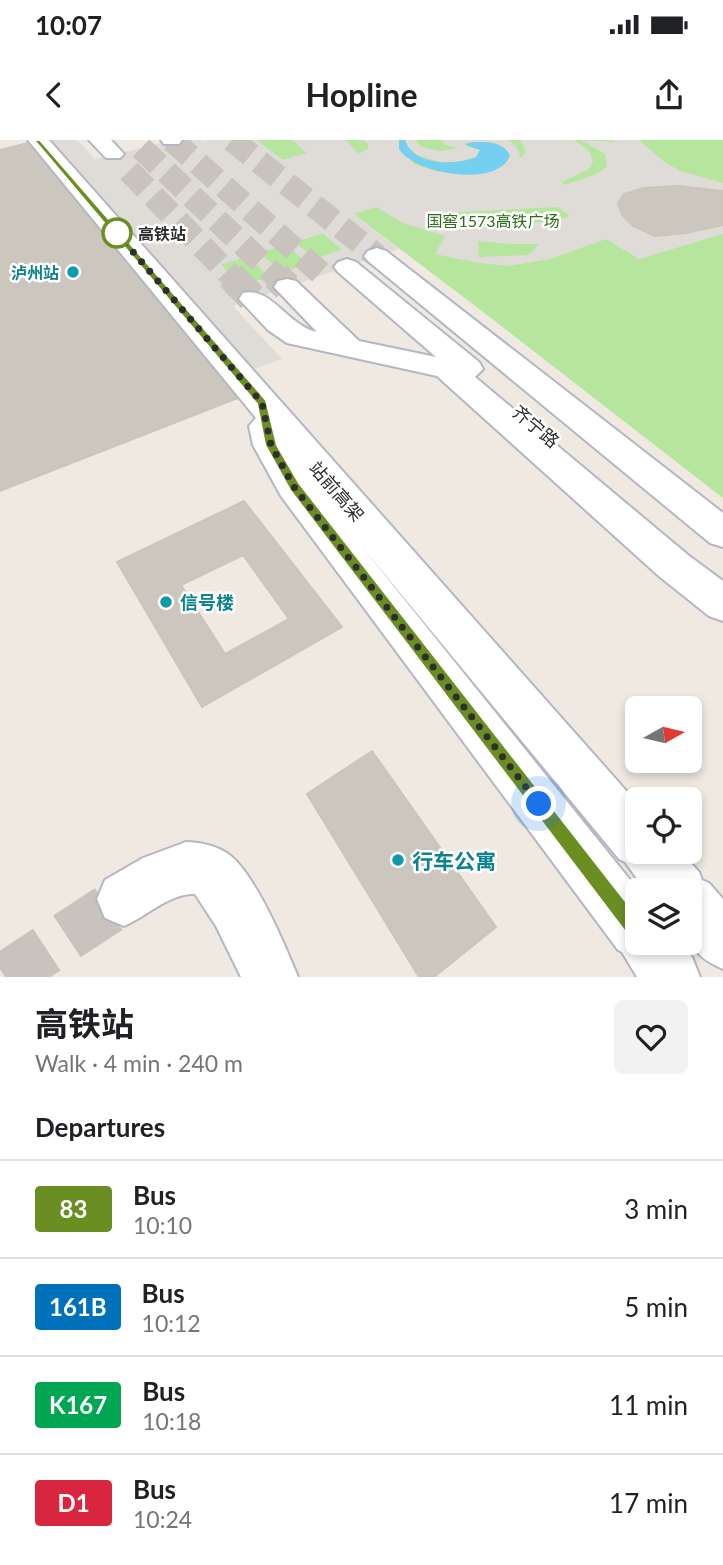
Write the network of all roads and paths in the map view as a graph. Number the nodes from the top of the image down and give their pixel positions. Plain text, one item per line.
1 (18, 140) edge
2 (38, 140) edge
3 (349, 266) junction
4 (287, 287) tunnel mouth
5 (253, 299) tunnel mouth
6 (350, 349) junction
7 (420, 362) junction
8 (253, 413) junction
9 (723, 533) edge
10 (723, 587) edge
11 (723, 604) edge
12 (625, 828) edge
13 (657, 864) edge
14 (669, 878) edge
15 (124, 899) tunnel mouth
16 (625, 915) edge
17 (702, 917) edge
18 (723, 942) edge
19 (655, 955) edge
20 (270, 977) edge
21 (672, 977) edge

1 - 8 street
2 - 8 street, 站前高架
3 - 7 street
3 - 9 street, 齐宁路
3 - 10 street, 齐宁路
4 - 6 street
5 - 6 street
6 - 7 street
7 - 11 street
8 - 12 street, 站前高架
8 - 16 street
13 - 14 street
15 - 20 street
17 - 18 street
19 - 21 street

